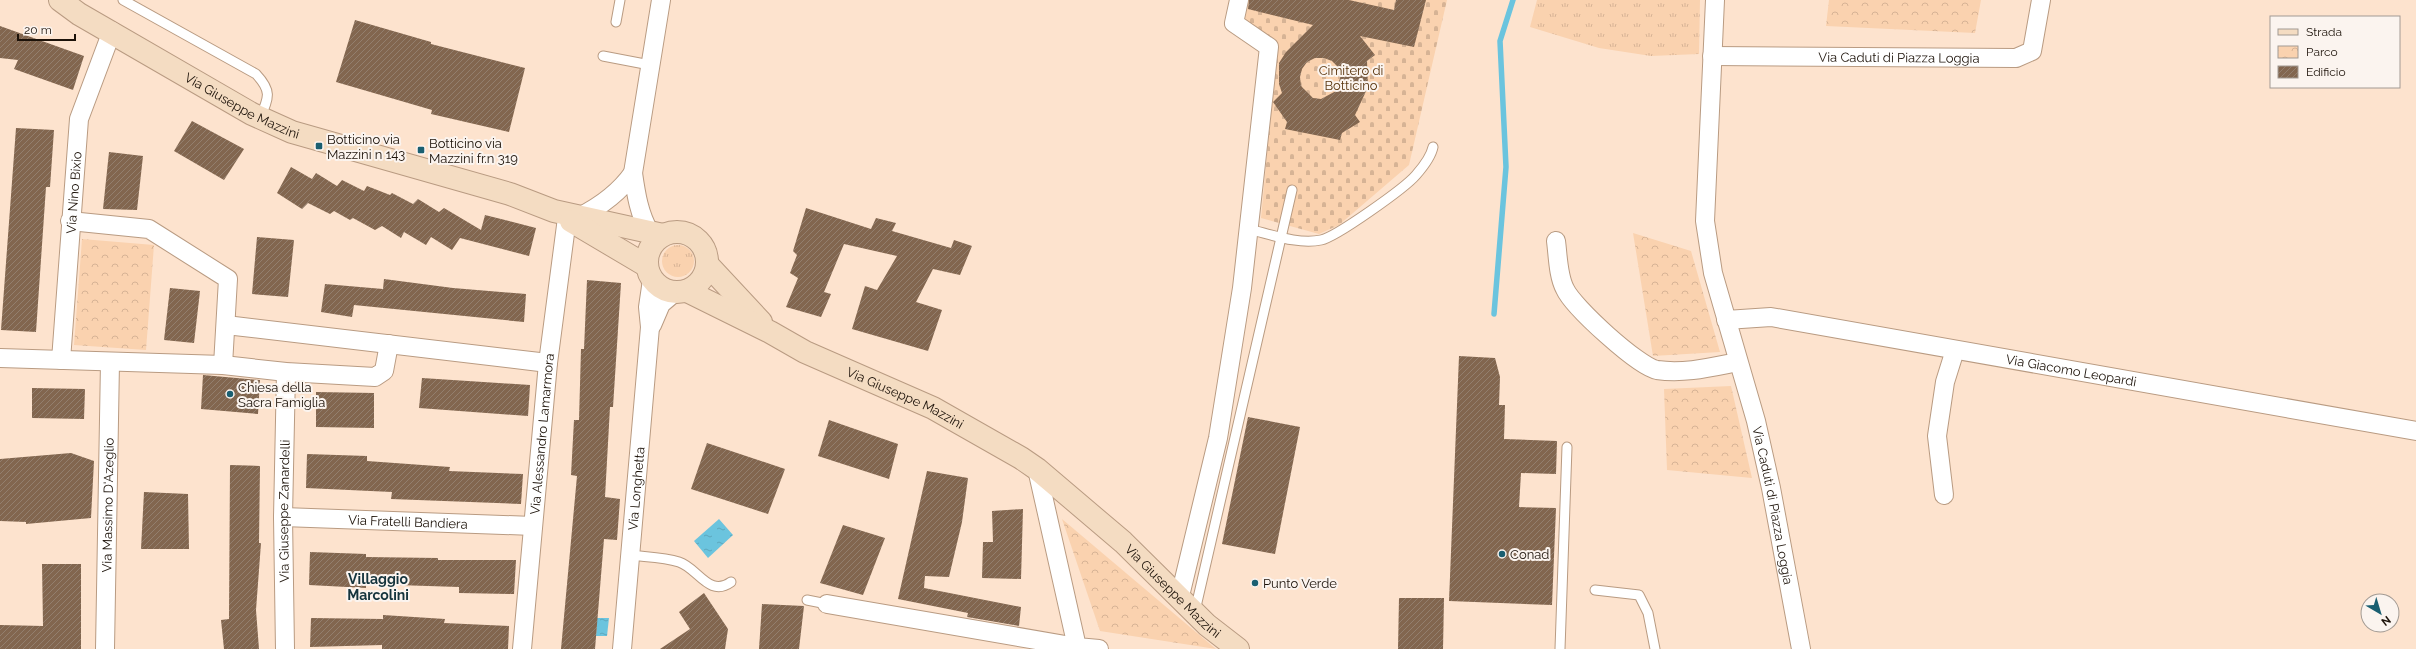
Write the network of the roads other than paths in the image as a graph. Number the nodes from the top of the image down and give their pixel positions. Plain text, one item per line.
1 (123, 0) edge
2 (620, 0) edge
3 (661, 0) edge
4 (1239, 0) edge
5 (1715, 0) edge
6 (2041, 0) edge
7 (71, 5) edge
8 (616, 22) dead end
9 (112, 31) junction
10 (603, 56) dead end
11 (1712, 56) junction
12 (650, 65) junction
13 (260, 118) junction
14 (1433, 147) dead end
15 (633, 173) junction
16 (1292, 190) dead end
17 (567, 215) junction
18 (70, 221) junction
19 (1248, 229) junction
20 (656, 234) junction
21 (1281, 237) junction
22 (1556, 241) dead end
23 (707, 264) junction
24 (650, 273) junction
25 (680, 292) junction
26 (1726, 320) junction
27 (226, 325) junction
28 (650, 327) junction
29 (770, 332) junction
30 (389, 344) junction
31 (1956, 350) junction
32 (0, 358) edge
33 (61, 360) junction
34 (110, 362) junction
35 (1738, 362) junction
36 (548, 363) junction
37 (223, 365) junction
38 (286, 372) junction
39 (2416, 431) edge
40 (1567, 448) dead end
41 (1037, 469) junction
42 (1944, 495) dead end
43 (283, 517) junction
44 (533, 526) junction
45 (630, 555) junction
46 (731, 582) dead end
47 (1595, 590) dead end
48 (1180, 596) junction
49 (808, 600) dead end
50 (827, 604) joint
51 (1195, 613) junction
52 (1077, 647) junction
53 (105, 649) edge
54 (285, 649) edge
55 (522, 649) edge
56 (622, 649) edge
57 (1099, 649) edge
58 (1238, 649) edge
59 (1560, 649) edge
60 (1655, 649) edge
61 (1801, 649) edge

1 - 13 lane
2 - 8 lane
3 - 12 street
4 - 19 street
5 - 11 street, Via Caduti di Piazza Loggia
6 - 11 street, Via Caduti di Piazza Loggia
7 - 9 street, Via Giuseppe Mazzini
9 - 13 street, Via Giuseppe Mazzini
9 - 18 street, Via Nino Bixio
10 - 12 lane
11 - 26 street, Via Caduti di Piazza Loggia
12 - 15 street
13 - 17 street, Via Giuseppe Mazzini
14 - 21 lane
15 - 17 street
15 - 20 street
16 - 21 lane
17 - 20 street, Via Giuseppe Mazzini
17 - 24 street, Via Giuseppe Mazzini
17 - 36 street, Via Alessandro Lamarmora
18 - 27 street
18 - 33 street, Via Nino Bixio
19 - 21 lane
19 - 48 street
20 - 23 street, Via Giuseppe Mazzini
20 - 24 street
21 - 51 lane
22 - 35 street
23 - 25 street
23 - 29 street, Via Giuseppe Mazzini
24 - 25 street, Via Giuseppe Mazzini
24 - 28 street, Via Longhetta
25 - 28 street, Via Longhetta
25 - 29 street, Via Giuseppe Mazzini
26 - 31 street, Via Giacomo Leopardi
26 - 35 street, Via Caduti di Piazza Loggia
27 - 30 street
27 - 37 street
28 - 45 street, Via Longhetta
29 - 41 street, Via Giuseppe Mazzini
30 - 36 street
30 - 38 street
31 - 39 street, Via Giacomo Leopardi
31 - 42 street
32 - 33 street
33 - 34 street
34 - 37 street
34 - 53 street, Via Massimo D'Azeglio
35 - 61 street, Via Caduti di Piazza Loggia
36 - 44 street, Via Alessandro Lamarmora
37 - 38 street
38 - 43 street, Via Giuseppe Zanardelli
40 - 59 lane
41 - 48 street, Via Giuseppe Mazzini
41 - 52 street
43 - 44 street, Via Fratelli Bandiera
43 - 54 street, Via Giuseppe Zanardelli
44 - 55 street, Via Alessandro Lamarmora
45 - 46 lane
45 - 56 street, Via Longhetta
47 - 60 lane
48 - 51 street, Via Giuseppe Mazzini
49 - 50 lane
50 - 52 street
51 - 58 street, Via Giuseppe Mazzini
52 - 57 street

